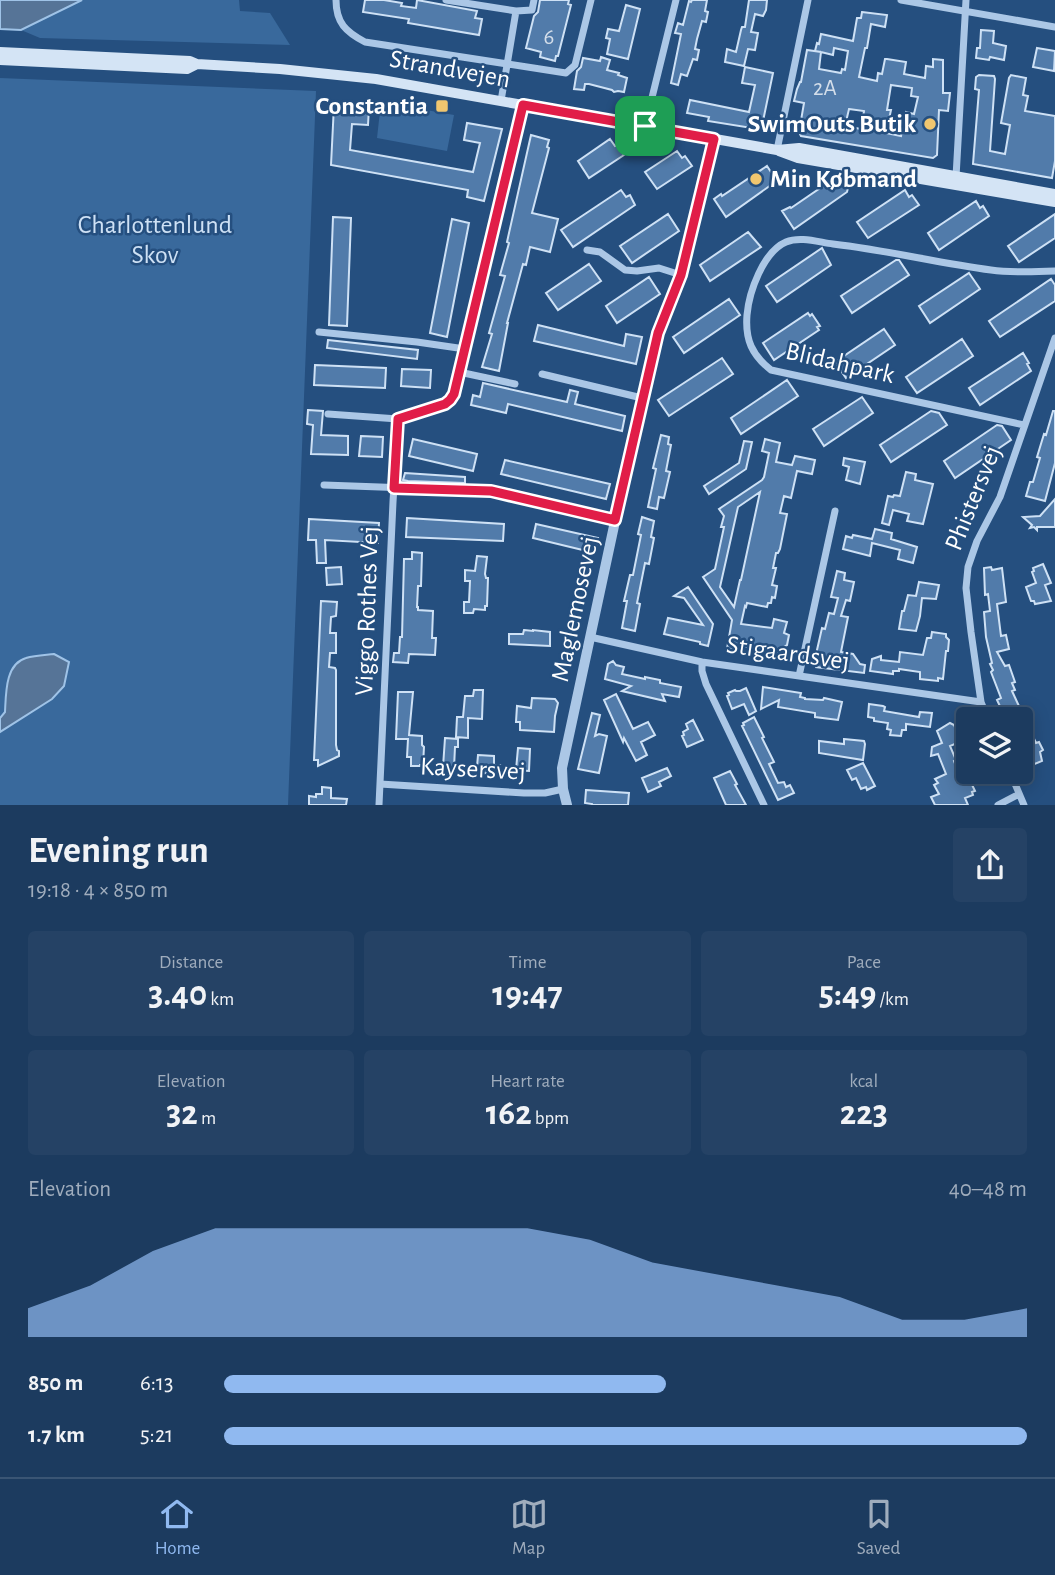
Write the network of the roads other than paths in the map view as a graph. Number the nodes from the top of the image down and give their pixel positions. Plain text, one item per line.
1 (335, 0) edge
2 (446, 0) edge
3 (534, 0) edge
4 (592, 0) edge
5 (676, 0) edge
6 (808, 0) edge
7 (901, 0) edge
8 (967, 0) edge
9 (516, 11) junction
10 (966, 11) junction
11 (1055, 27) edge
12 (0, 52) edge
13 (0, 60) edge
14 (197, 64) junction
15 (507, 64) junction
16 (501, 101) junction
17 (523, 105) junction
18 (645, 126) junction
19 (714, 139) junction
20 (777, 150) junction
21 (955, 181) junction
22 (1055, 194) edge
23 (1055, 202) edge
24 (587, 250) dead end
25 (1055, 271) edge
26 (681, 275) junction
27 (319, 332) dead end
28 (1055, 338) edge
29 (465, 349) junction
30 (459, 372) junction
31 (542, 374) dead end
32 (515, 384) dead end
33 (642, 398) junction
34 (328, 414) dead end
35 (398, 419) junction
36 (1024, 425) junction
37 (324, 485) dead end
38 (394, 488) junction
39 (835, 511) dead end
40 (615, 520) junction
41 (590, 637) junction
42 (702, 662) junction
43 (799, 676) junction
44 (981, 702) junction
45 (983, 707) edge
46 (380, 784) junction
47 (1015, 784) edge
48 (563, 789) junction
49 (1019, 794) junction
50 (565, 804) edge
51 (379, 805) edge
52 (764, 805) edge
53 (998, 805) edge
54 (1024, 805) edge

1 - 15 street
2 - 9 street
3 - 9 street
4 - 15 street
5 - 18 street
6 - 20 street
7 - 10 street
8 - 10 street
9 - 15 street
10 - 11 street
10 - 21 street
12 - 14 main road, Strandvejen
13 - 14 main road, Strandvejen
14 - 16 main road, Strandvejen
15 - 16 street
16 - 17 main road, Strandvejen
17 - 18 main road, Strandvejen
17 - 29 street
18 - 19 main road, Strandvejen
19 - 20 main road, Strandvejen
19 - 26 street, Maglemosevej
20 - 21 main road, Strandvejen
21 - 22 main road, Strandvejen
21 - 23 main road, Strandvejen
24 - 26 street
25 - 36 street, Blidahpark
26 - 33 street, Maglemosevej
27 - 29 street
28 - 36 street, Phistersvej
29 - 30 street
30 - 32 street
30 - 35 street
31 - 33 street
33 - 40 street, Maglemosevej
34 - 35 street
35 - 38 street, Viggo Rothes Vej
36 - 44 street, Phistersvej
37 - 38 street
38 - 40 street
38 - 46 street, Viggo Rothes Vej
39 - 43 street
40 - 41 street, Maglemosevej
41 - 42 street, Stigaardsvej
41 - 48 street, Maglemosevej
42 - 43 street, Stigaardsvej
42 - 52 street
43 - 44 street, Stigaardsvej
44 - 45 street, Phistersvej
46 - 48 street, Kaysersvej
46 - 51 street, Viggo Rothes Vej
47 - 49 street
48 - 50 street, Maglemosevej
49 - 53 street
49 - 54 street

